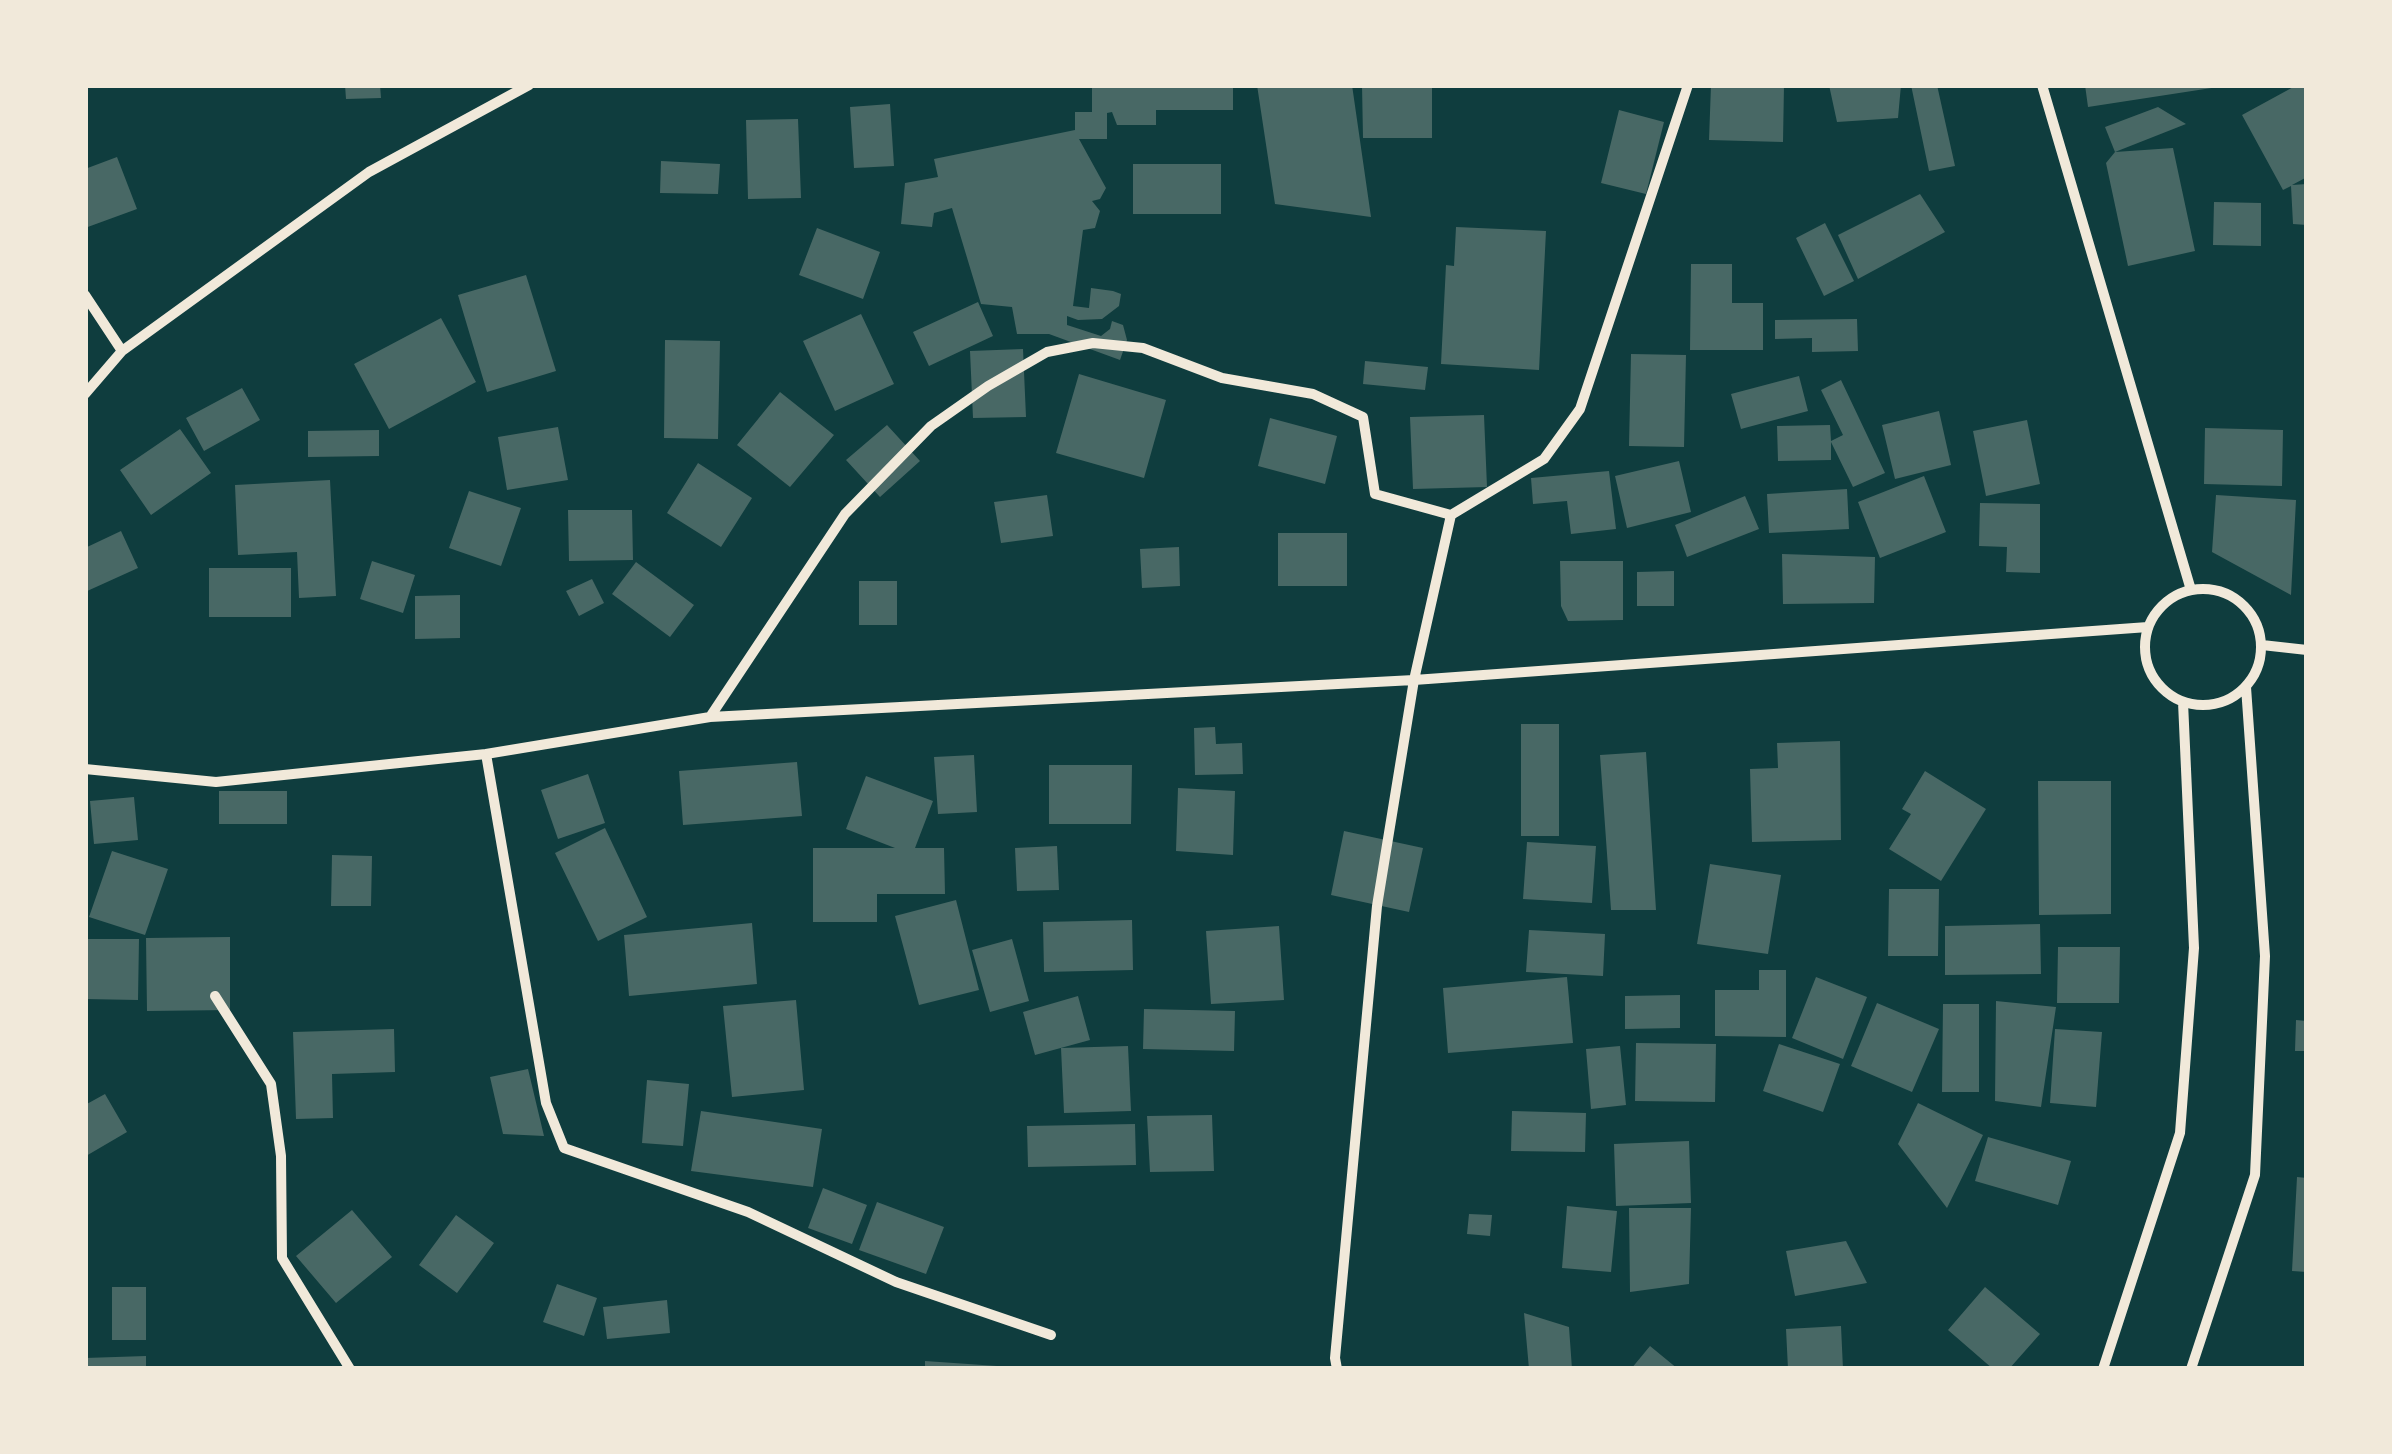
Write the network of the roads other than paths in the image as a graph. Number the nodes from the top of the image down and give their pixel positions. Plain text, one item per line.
1 (530, 85) edge
2 (1688, 85) edge
3 (2042, 85) edge
4 (85, 296) edge
5 (122, 351) junction
6 (85, 394) edge
7 (1451, 516) junction
8 (2191, 590) junction
9 (2148, 626) junction
10 (2262, 645) junction
11 (2307, 650) edge
12 (1414, 680) junction
13 (2246, 687) junction
14 (2182, 702) junction
15 (710, 717) junction
16 (486, 754) junction
17 (85, 770) edge
18 (214, 996) dead end
19 (1051, 1335) dead end
20 (350, 1369) edge
21 (1336, 1369) edge
22 (2104, 1369) edge
23 (2191, 1369) edge

1 - 5 street
2 - 7 street
3 - 8 street
4 - 5 street
5 - 6 street
7 - 12 street
7 - 15 street
8 - 9 street
8 - 10 street
9 - 12 street
9 - 14 street
10 - 11 street
10 - 13 street
12 - 15 street
12 - 21 street
13 - 14 street
13 - 23 street
14 - 22 street
15 - 16 street
16 - 17 street
16 - 19 street
18 - 20 street

